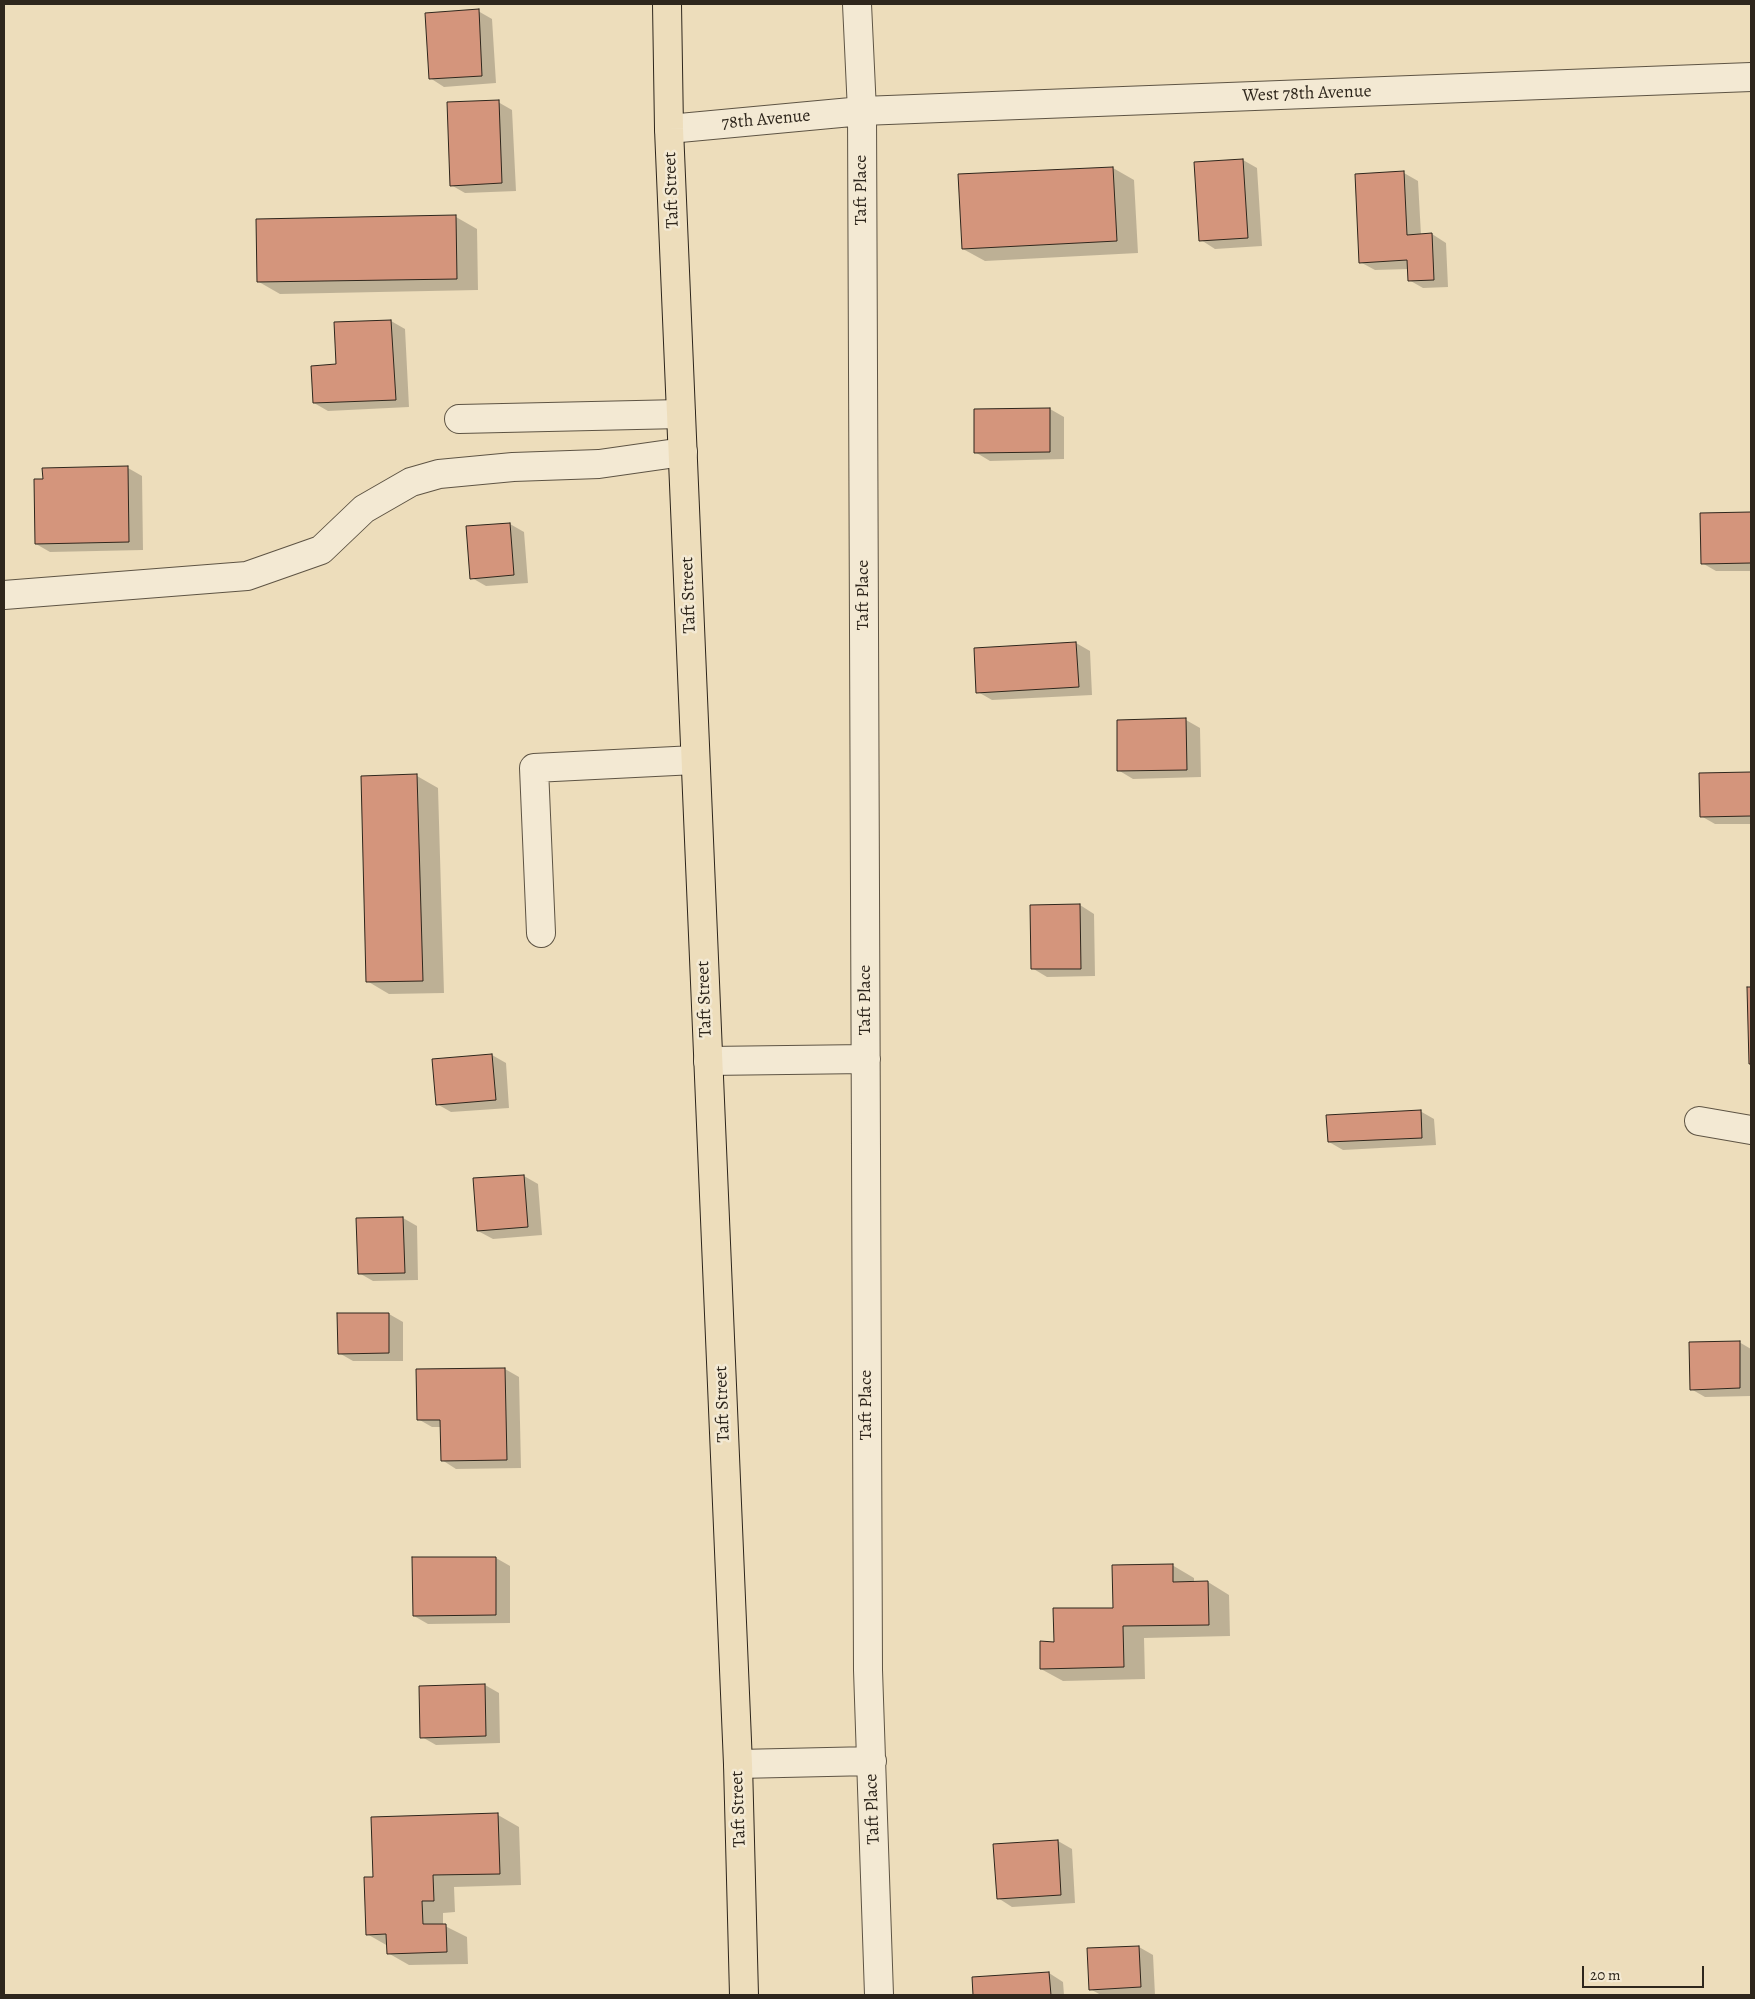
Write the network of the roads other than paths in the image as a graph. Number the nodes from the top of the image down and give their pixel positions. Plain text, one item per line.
1 (667, 4) edge
2 (857, 4) edge
3 (1751, 76) edge
4 (862, 111) junction
5 (669, 129) junction
6 (681, 414) junction
7 (459, 419) dead end
8 (683, 452) junction
9 (4, 595) edge
10 (696, 760) junction
11 (541, 933) dead end
12 (866, 1059) junction
13 (708, 1061) junction
14 (1699, 1121) dead end
15 (1751, 1130) edge
16 (872, 1762) junction
17 (738, 1764) junction
18 (744, 1995) edge
19 (879, 1995) edge

1 - 5 main road, Taft Street
2 - 4 street, Taft Place
3 - 4 street, West 78th Avenue
4 - 5 street, 78th Avenue
4 - 12 street, Taft Place
5 - 6 main road, Taft Street
6 - 7 street
6 - 8 main road, Taft Street
8 - 9 street
8 - 10 main road, Taft Street
10 - 11 street
10 - 13 main road, Taft Street
12 - 13 street
12 - 16 street, Taft Place
13 - 17 main road, Taft Street
14 - 15 street
16 - 17 street
16 - 19 street, Taft Place
17 - 18 main road, Taft Street

